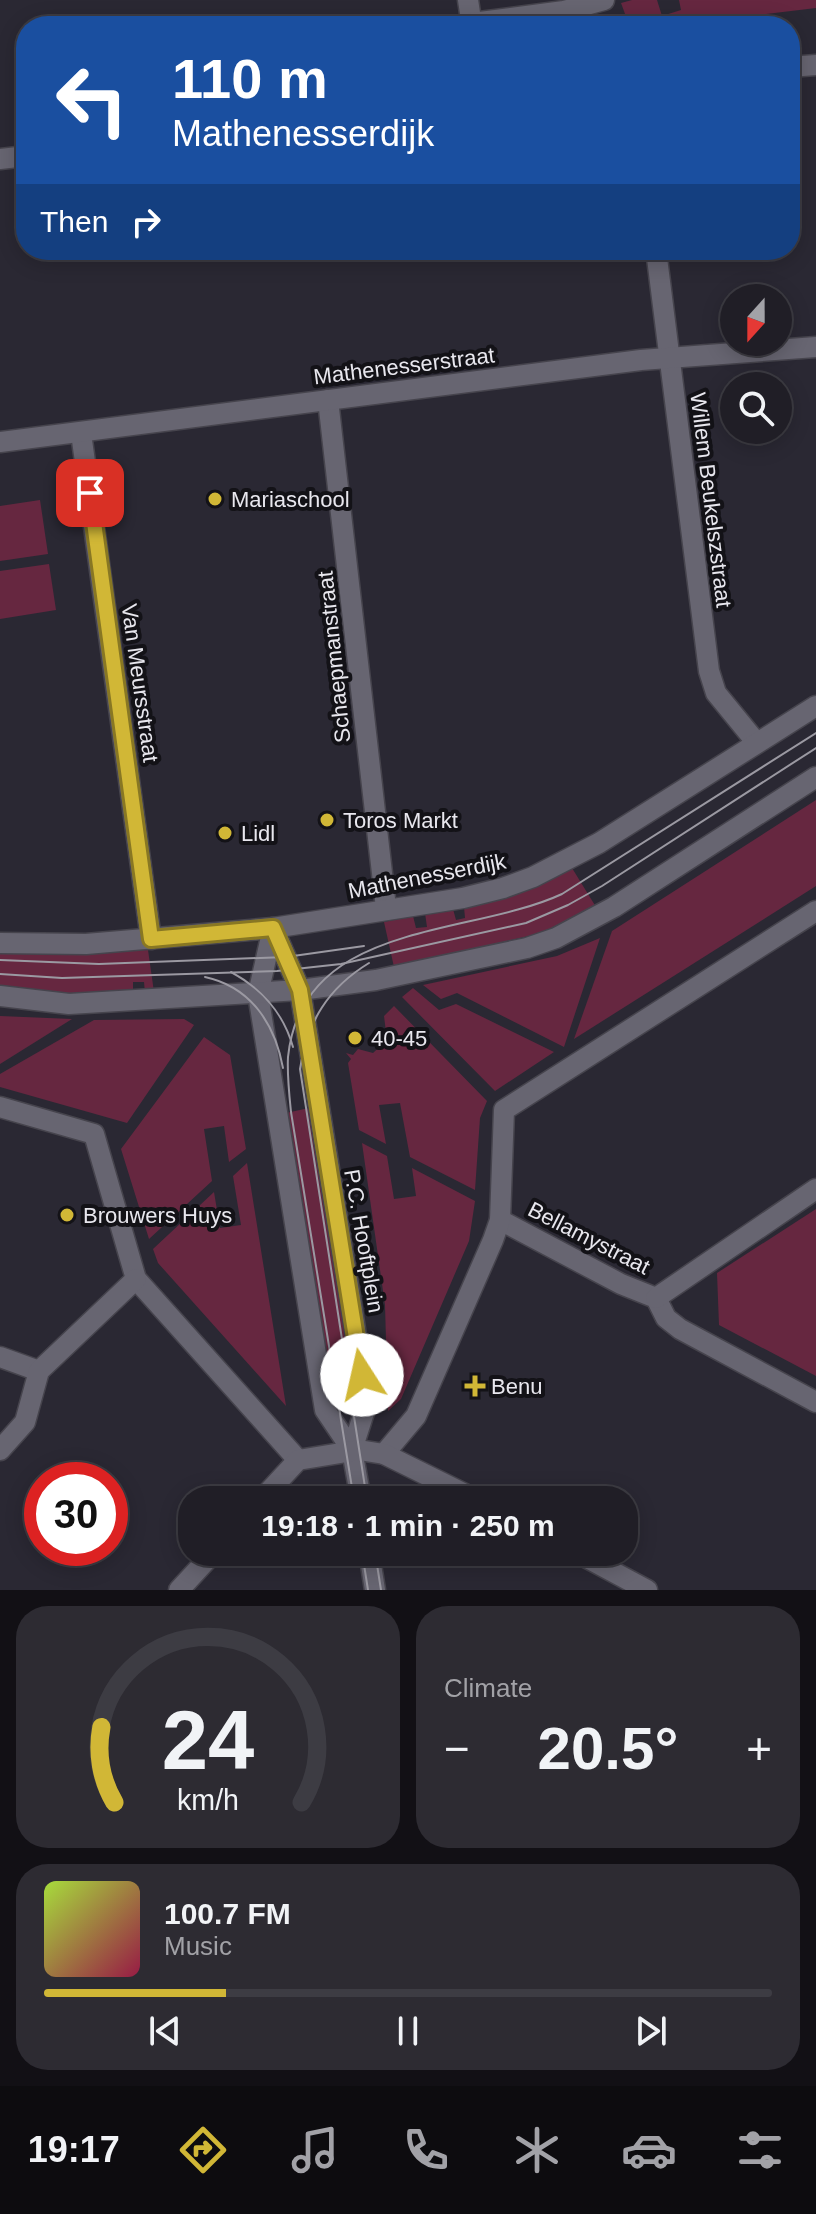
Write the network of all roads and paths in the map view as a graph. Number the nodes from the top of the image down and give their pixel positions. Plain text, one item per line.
1 (604, 0) edge
2 (529, 16) edge
3 (657, 260) edge
4 (816, 347) edge
5 (669, 358) junction
6 (328, 400) junction
7 (81, 433) junction
8 (0, 442) edge
9 (816, 706) edge
10 (756, 742) junction
11 (816, 777) edge
12 (386, 908) junction
13 (816, 911) edge
14 (273, 928) junction
15 (151, 939) junction
16 (0, 943) edge
17 (300, 990) junction
18 (258, 994) junction
19 (0, 996) edge
20 (0, 1107) edge
21 (816, 1189) edge
22 (500, 1220) junction
23 (136, 1279) junction
24 (656, 1298) junction
25 (0, 1357) edge
26 (39, 1371) junction
27 (816, 1402) edge
28 (0, 1450) edge
29 (352, 1450) junction
30 (384, 1454) junction
31 (298, 1460) junction
32 (274, 1486) edge
33 (358, 1486) edge
34 (449, 1486) edge
35 (201, 1566) edge
36 (371, 1566) edge
37 (602, 1566) edge
38 (179, 1590) edge
39 (375, 1590) edge
40 (647, 1590) edge

1 - 2 street
3 - 5 street, Willem Beukelszstraat
4 - 5 street, Mathenesserstraat
5 - 6 street, Mathenesserstraat
5 - 10 street, Willem Beukelszstraat
6 - 7 street, Mathenesserstraat
6 - 12 street, Schaepmanstraat
7 - 8 street, Mathenesserstraat
7 - 15 street, Van Meursstraat
9 - 10 street, Mathenesserdijk
10 - 12 street, Mathenesserdijk
11 - 17 street
12 - 14 street, Mathenesserdijk
13 - 22 street
14 - 15 street, Mathenesserdijk
14 - 17 street, P.C. Hooftplein
14 - 18 street
15 - 16 street, Mathenesserdijk
17 - 18 street
17 - 29 street, P.C. Hooftplein
18 - 19 street
18 - 29 street
20 - 23 street
21 - 24 street
22 - 24 street, Bellamystraat
22 - 30 street
23 - 26 street
23 - 31 street
24 - 27 street, Bellamystraat
25 - 26 street
26 - 28 street
29 - 30 street
29 - 31 street
29 - 33 street
30 - 34 street
31 - 32 street
35 - 38 street
36 - 39 street
37 - 40 street

